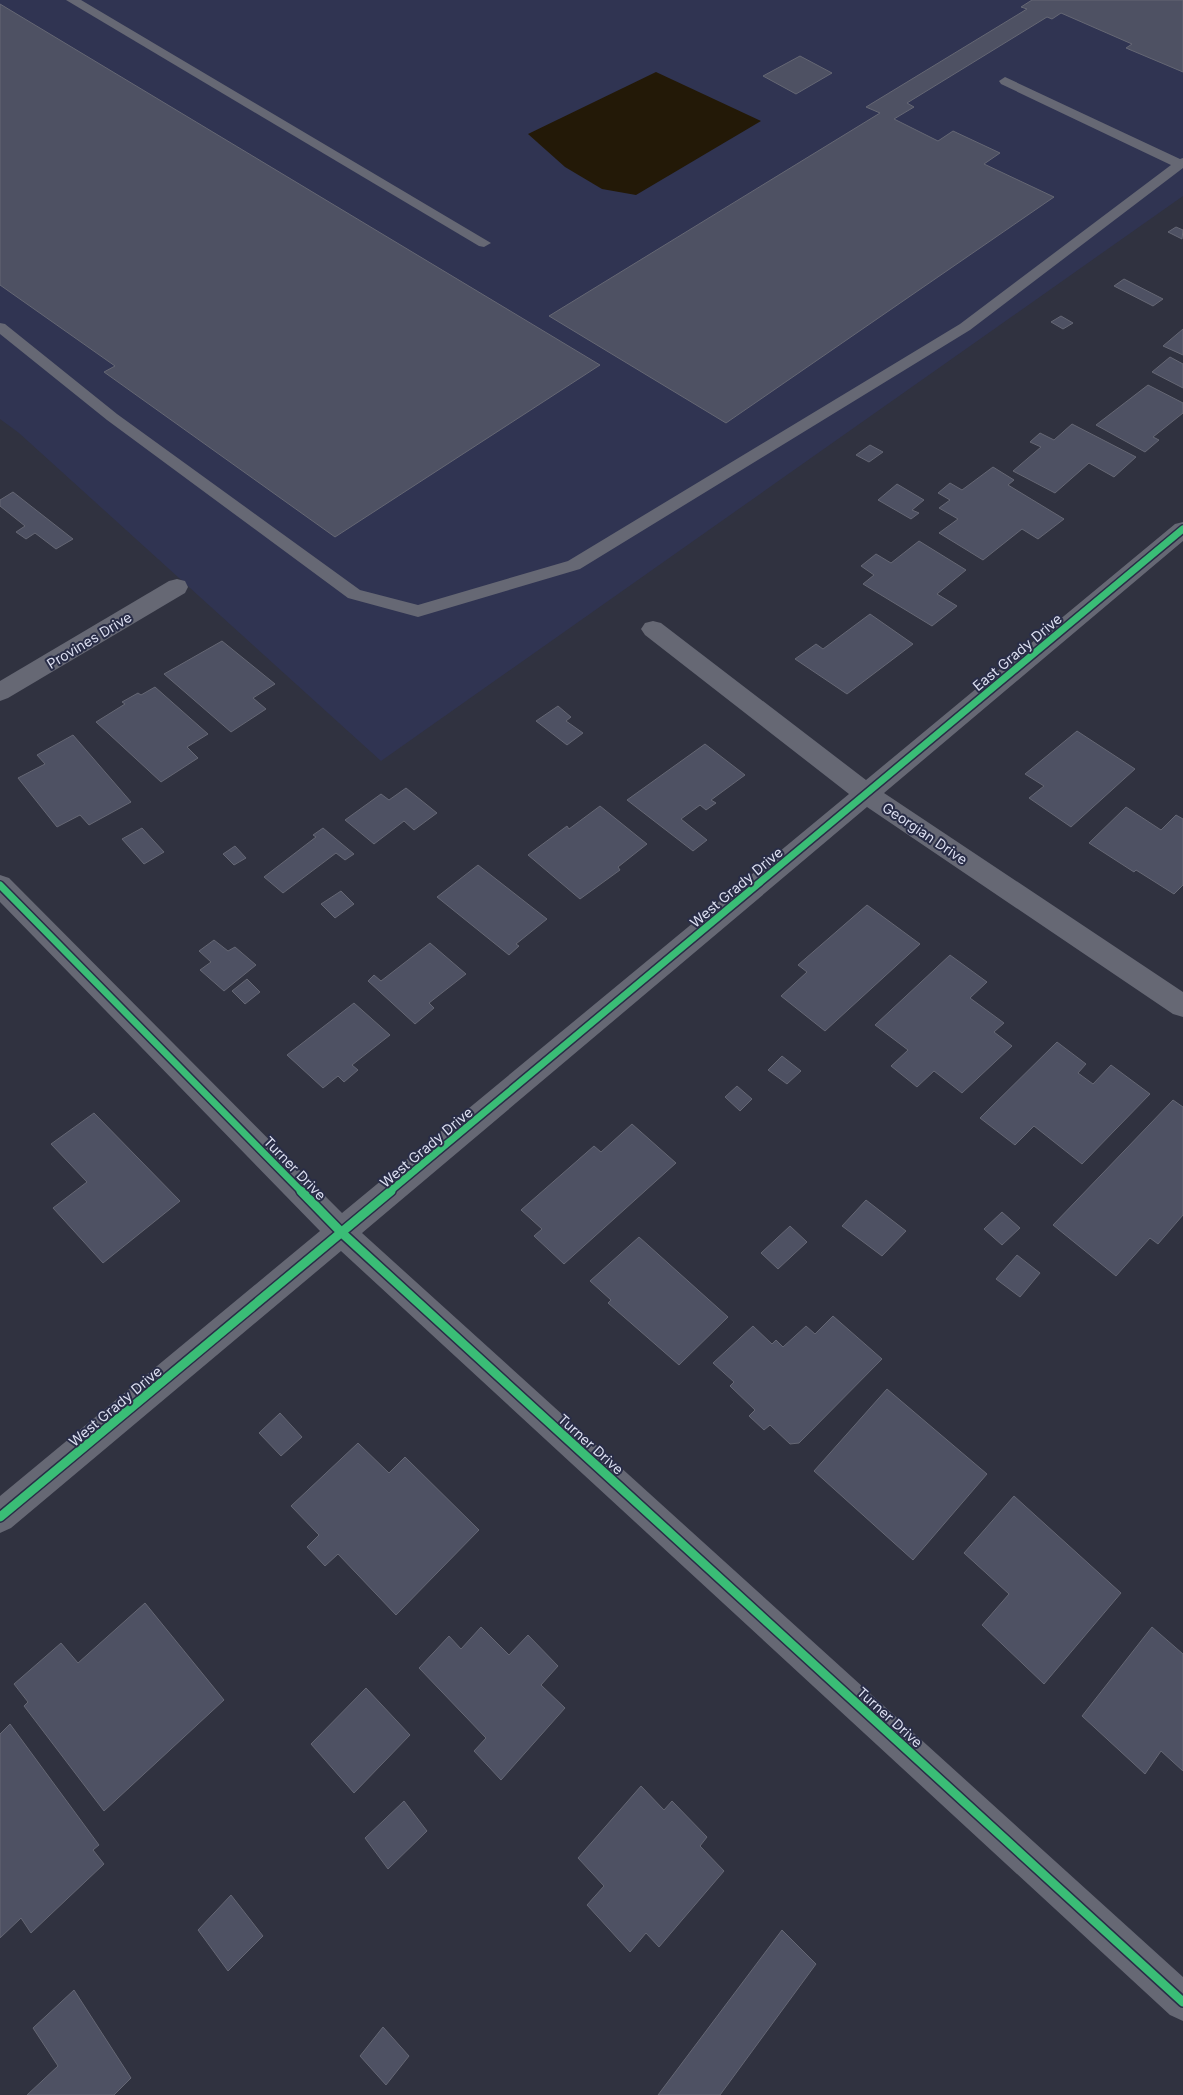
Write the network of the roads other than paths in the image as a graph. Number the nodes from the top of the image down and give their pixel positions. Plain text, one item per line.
1 (72, 0) edge
2 (1005, 81) dead end
3 (1182, 163) edge
4 (484, 243) dead end
5 (0, 327) edge
6 (1183, 529) edge
7 (177, 587) dead end
8 (653, 629) dead end
9 (0, 692) edge
10 (867, 794) junction
11 (0, 885) edge
12 (1183, 1006) edge
13 (342, 1233) junction
14 (0, 1517) edge
15 (1183, 2002) edge

1 - 4 lane
2 - 3 lane
3 - 5 lane
6 - 10 street, East Grady Drive
7 - 9 street, Provines Drive
8 - 10 street, Georgian Drive
10 - 12 street, Georgian Drive
10 - 13 street, West Grady Drive
11 - 13 street, Turner Drive
13 - 14 street, West Grady Drive
13 - 15 street, Turner Drive

